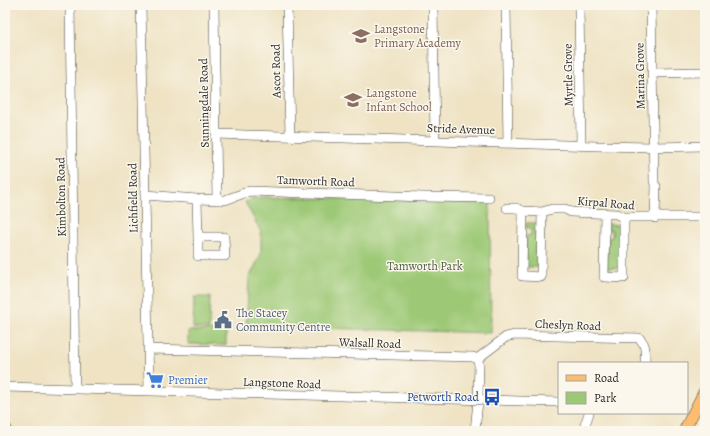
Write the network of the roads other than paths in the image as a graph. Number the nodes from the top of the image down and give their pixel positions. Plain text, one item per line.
1 (70, 5) edge
2 (141, 5) edge
3 (214, 5) edge
4 (287, 5) edge
5 (432, 5) edge
6 (506, 5) edge
7 (579, 5) edge
8 (651, 5) edge
9 (705, 72) edge
10 (652, 73) junction
11 (216, 134) junction
12 (290, 136) junction
13 (435, 140) junction
14 (508, 143) junction
15 (581, 145) junction
16 (705, 146) edge
17 (653, 147) junction
18 (145, 195) junction
19 (489, 198) dead end
20 (197, 199) junction
21 (217, 200) junction
22 (507, 208) dead end
23 (523, 211) junction
24 (542, 212) junction
25 (605, 214) junction
26 (624, 217) junction
27 (705, 217) edge
28 (655, 218) junction
29 (198, 237) dead end
30 (148, 349) junction
31 (476, 359) junction
32 (645, 362) edge
33 (5, 387) edge
34 (75, 389) junction
35 (705, 390) edge
36 (149, 391) junction
37 (478, 401) junction
38 (558, 402) edge
39 (691, 407) edge
40 (589, 414) edge
41 (5, 427) edge
42 (7, 431) edge
43 (475, 431) edge
44 (583, 431) edge
45 (684, 431) edge

1 - 34 street, Kimbolton Road
2 - 18 street, Lichfield Road
3 - 11 street, Sunningdale Road
4 - 12 street, Ascot Road
5 - 13 street
6 - 14 street
7 - 15 street, Myrtle Grove
8 - 10 street, Marina Grove
9 - 10 street
10 - 17 street, Marina Grove
11 - 12 street, Stride Avenue
11 - 21 street, Sunningdale Road
12 - 13 street, Stride Avenue
13 - 14 street, Stride Avenue
14 - 15 street, Stride Avenue
15 - 17 street, Stride Avenue
16 - 17 street, Stride Avenue
17 - 28 street, Marina Grove
18 - 20 street, Tamworth Road
18 - 30 street, Lichfield Road
19 - 21 street, Tamworth Road
20 - 21 street, Tamworth Road
20 - 29 street
22 - 23 street, Kirpal Road
23 - 24 street, Kirpal Road
23 - 24 street
24 - 25 street, Kirpal Road
25 - 26 street, Kirpal Road
25 - 26 street
26 - 28 street, Kirpal Road
27 - 28 street, Kirpal Road
30 - 31 street, Walsall Road
30 - 36 street, Lichfield Road
31 - 32 street, Cheslyn Road
31 - 37 street
33 - 34 street, Langstone Road
34 - 36 street, Langstone Road
35 - 39 main road
36 - 37 street, Langstone Road
37 - 38 street, Langstone Road
37 - 43 street
39 - 45 main road
40 - 44 street
41 - 42 main road

